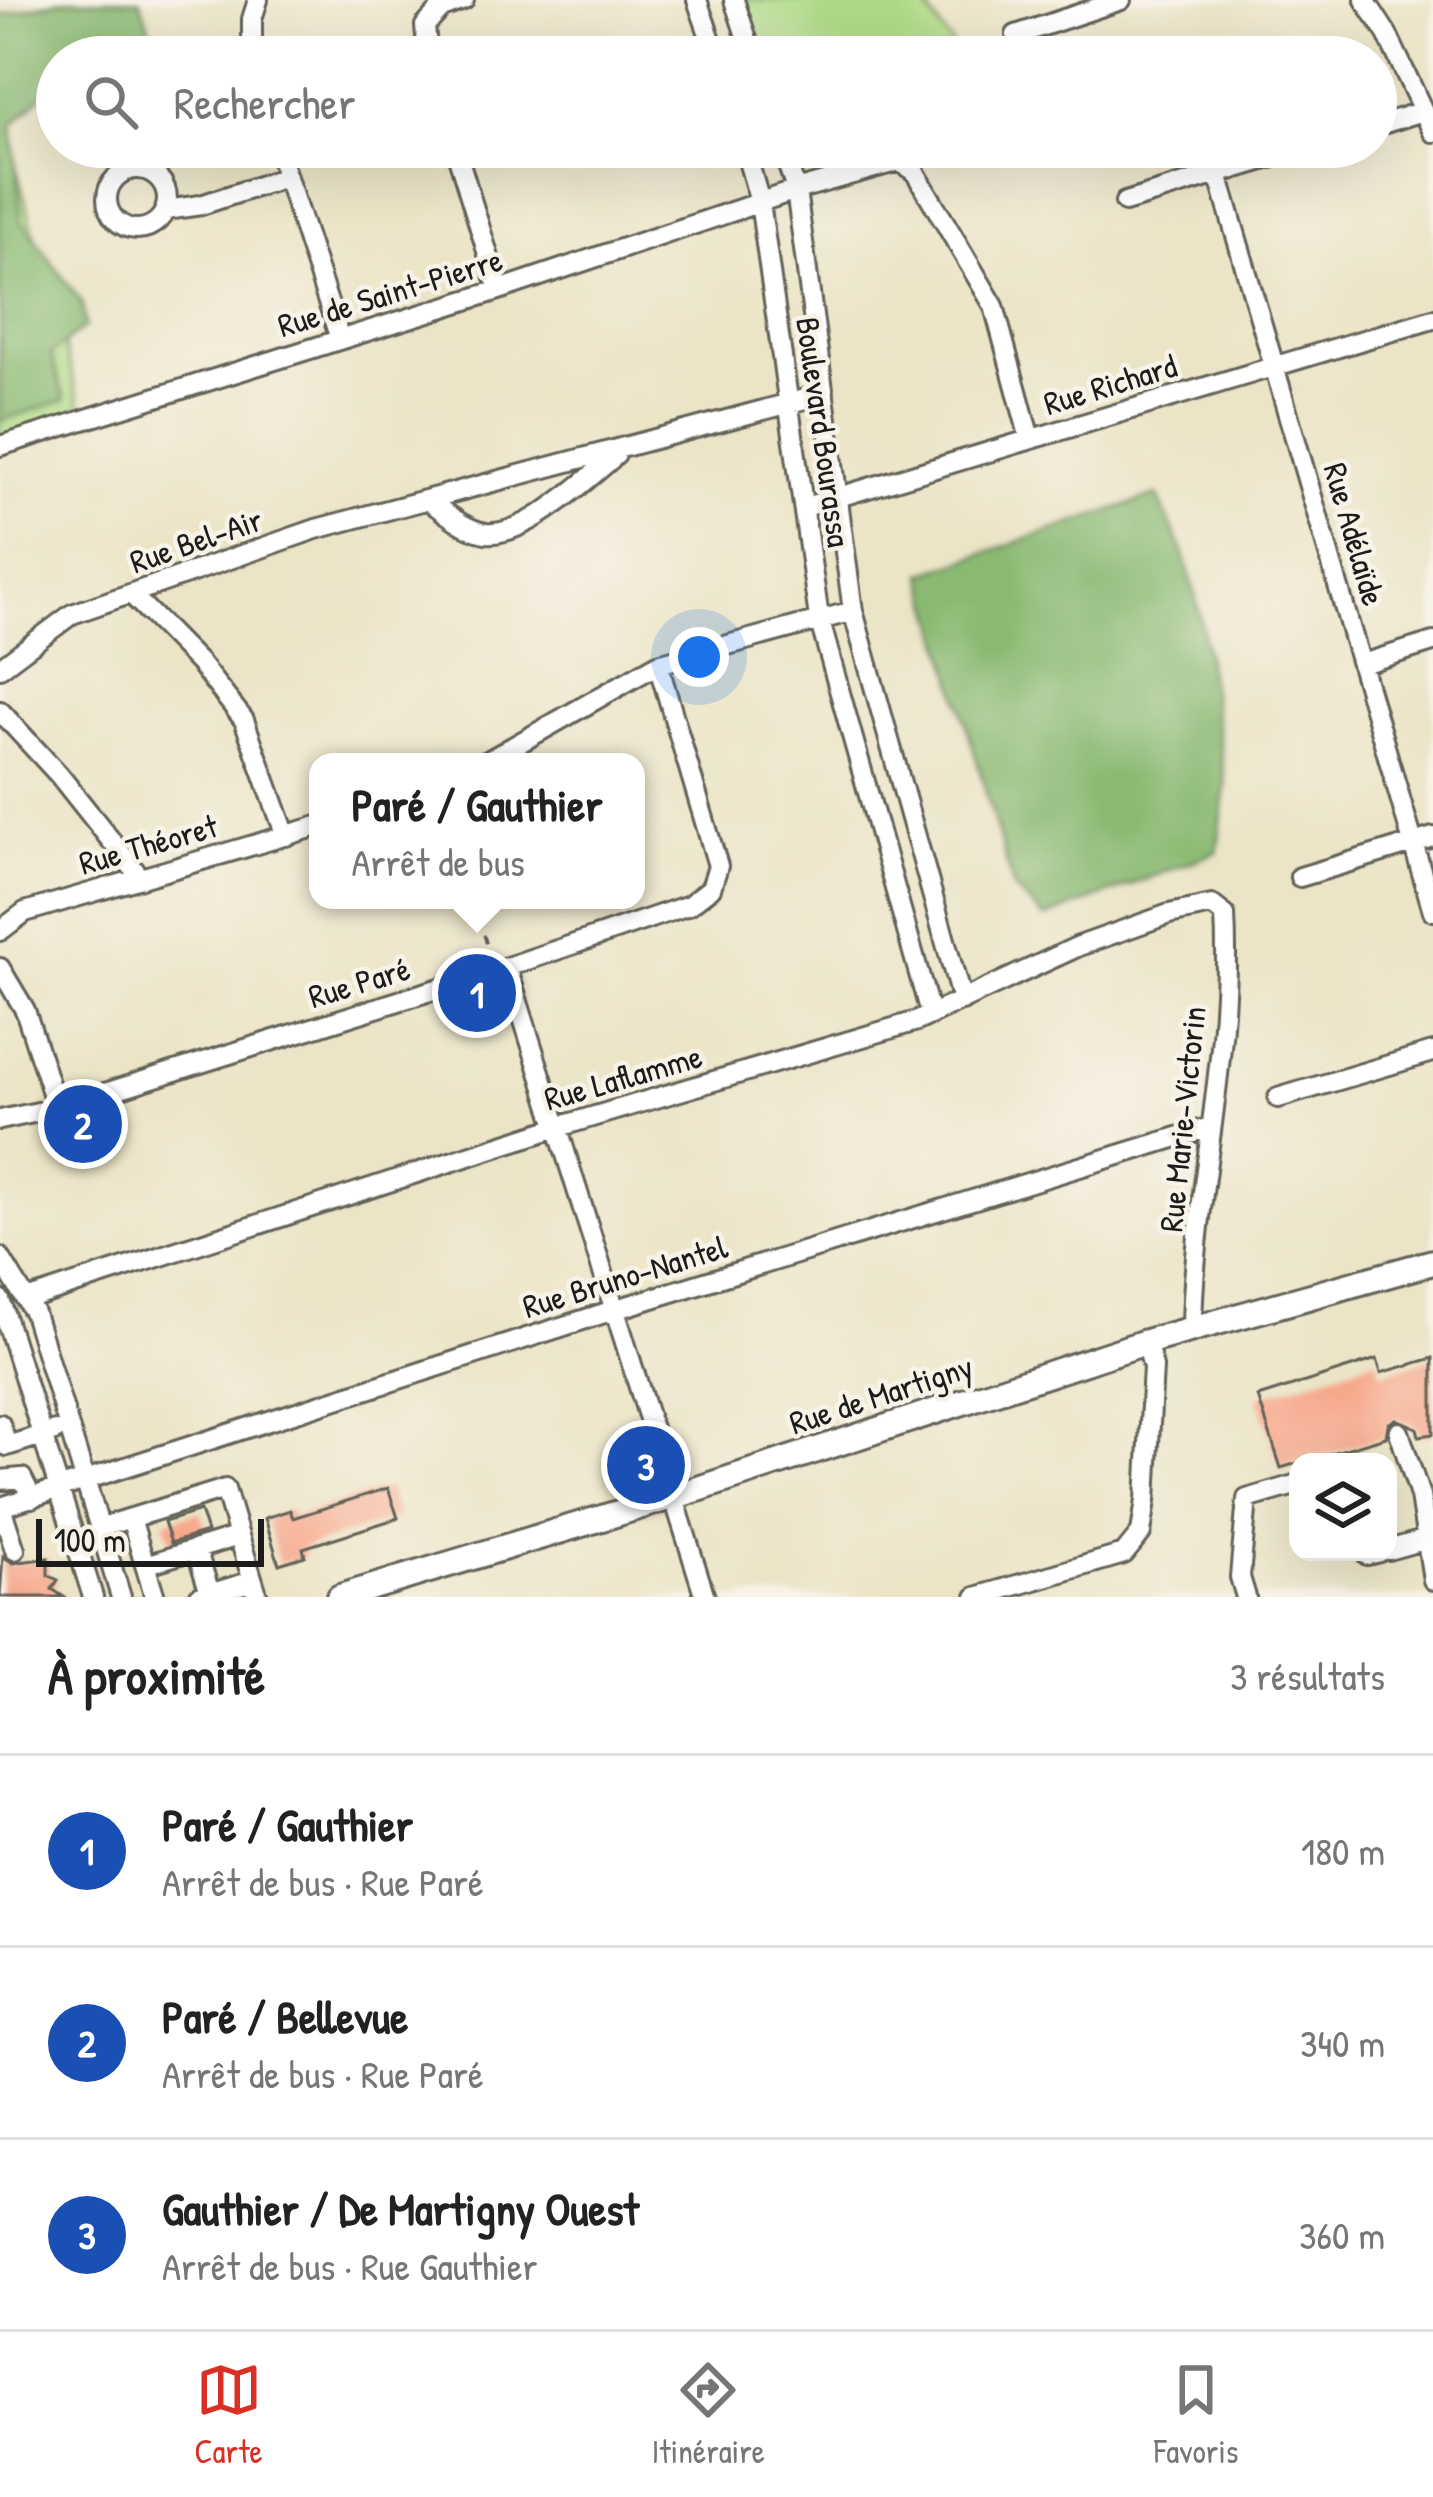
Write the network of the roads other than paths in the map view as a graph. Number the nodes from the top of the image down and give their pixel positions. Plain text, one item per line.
1 (258, 0) edge
2 (464, 0) edge
3 (697, 0) edge
4 (734, 0) edge
5 (1121, 0) edge
6 (1365, 0) edge
7 (745, 31) junction
8 (1016, 35) dead end
9 (252, 36) edge
10 (426, 36) edge
11 (710, 36) edge
12 (737, 36) edge
13 (747, 36) edge
14 (1388, 36) edge
15 (1397, 55) edge
16 (1424, 111) junction
17 (1397, 119) edge
18 (1433, 132) edge
19 (284, 168) edge
20 (461, 168) edge
21 (750, 168) edge
22 (789, 168) edge
23 (874, 168) edge
24 (909, 168) edge
25 (1238, 168) edge
26 (1218, 174) junction
27 (286, 176) junction
28 (796, 190) junction
29 (760, 202) junction
30 (1125, 202) dead end
31 (166, 210) dead end
32 (499, 290) junction
33 (1433, 319) edge
34 (340, 339) junction
35 (1274, 366) junction
36 (824, 394) junction
37 (790, 403) junction
38 (1030, 440) junction
39 (0, 446) edge
40 (624, 448) junction
41 (836, 498) junction
42 (428, 500) junction
43 (805, 507) junction
44 (132, 595) junction
45 (853, 611) junction
46 (820, 620) junction
47 (1433, 642) edge
48 (658, 664) junction
49 (1362, 664) junction
50 (0, 668) edge
51 (0, 711) edge
52 (882, 716) junction
53 (849, 725) junction
54 (502, 753) edge
55 (309, 829) edge
56 (286, 836) junction
57 (1433, 837) edge
58 (1412, 843) junction
59 (140, 877) junction
60 (1300, 877) dead end
61 (1433, 911) edge
62 (1225, 915) joint
63 (0, 932) edge
64 (0, 968) edge
65 (501, 969) junction
66 (962, 1000) junction
67 (930, 1013) junction
68 (1433, 1052) edge
69 (1278, 1098) dead end
70 (57, 1108) junction
71 (0, 1120) edge
72 (558, 1127) junction
73 (1210, 1127) junction
74 (0, 1257) edge
75 (1433, 1262) edge
76 (29, 1299) junction
77 (617, 1309) junction
78 (2, 1312) edge
79 (1192, 1329) junction
80 (1146, 1342) junction
81 (0, 1424) edge
82 (68, 1427) junction
83 (1400, 1432) dead end
84 (43, 1435) junction
85 (3, 1447) edge
86 (0, 1480) edge
87 (85, 1480) junction
88 (1289, 1487) edge
89 (59, 1490) junction
90 (672, 1497) junction
91 (32, 1498) junction
92 (128, 1519) junction
93 (3, 1525) edge
94 (99, 1528) junction
95 (239, 1536) junction
96 (1427, 1539) junction
97 (1397, 1547) edge
98 (196, 1549) junction
99 (14, 1550) dead end
100 (145, 1565) junction
101 (1433, 1576) edge
102 (256, 1589) edge
103 (204, 1595) edge
104 (346, 1596) edge
105 (93, 1597) edge
106 (121, 1597) edge
107 (155, 1597) edge
108 (705, 1597) edge
109 (976, 1597) edge
110 (1246, 1597) edge

1 - 9 street
2 - 10 street
3 - 11 street
4 - 7 street
5 - 8 street
6 - 14 street
7 - 12 street
7 - 13 street
15 - 16 street
16 - 17 street
16 - 18 street
19 - 27 street
20 - 32 street
21 - 29 street, Boulevard Bourassa
22 - 28 street, Boulevard Bourassa
23 - 28 street, Rue de Saint-Pierre
24 - 38 street, Rue de Saint-Pierre
25 - 26 street
26 - 30 street
26 - 35 street, Rue Adélaïde
27 - 31 street
27 - 34 street
28 - 29 street, Rue de Saint-Pierre
28 - 36 street, Boulevard Bourassa
29 - 32 street, Rue de Saint-Pierre
29 - 37 street, Boulevard Bourassa
32 - 34 street, Rue de Saint-Pierre
33 - 35 street, Rue Richard
34 - 39 street, Rue de Saint-Pierre
35 - 38 street, Rue Richard
35 - 49 street, Rue Adélaïde
36 - 37 street, Rue Bel-Air
36 - 41 street, Boulevard Bourassa
37 - 40 street, Rue Bel-Air
37 - 43 street, Boulevard Bourassa
38 - 41 street, Rue Richard
40 - 42 street, Rue Bel-Air
40 - 42 street, Rue Bel-Air
41 - 43 street, Rue Richard
41 - 45 street, Boulevard Bourassa
42 - 44 street, Rue Bel-Air
43 - 46 street, Boulevard Bourassa
44 - 50 street, Rue Bel-Air
44 - 56 street
45 - 46 street
45 - 52 street, Boulevard Bourassa
46 - 48 street
46 - 53 street, Boulevard Bourassa
47 - 49 street
48 - 54 street
48 - 65 street, Rue Paré
49 - 58 street, Rue Adélaïde
51 - 59 street
52 - 53 street
52 - 66 street, Boulevard Bourassa
53 - 67 street, Boulevard Bourassa
55 - 56 street, Rue Théoret
56 - 59 street, Rue Théoret
57 - 58 street
58 - 60 street
58 - 61 street, Rue Adélaïde
59 - 63 street, Rue Théoret
62 - 66 street, Rue Laflamme
62 - 73 street, Rue Marie-Victorin
64 - 70 street
65 - 70 street, Rue Paré
65 - 72 street
66 - 67 street, Rue Laflamme
67 - 72 street, Rue Laflamme
68 - 69 street
70 - 71 street, Rue Paré
72 - 76 street, Rue Laflamme
72 - 77 street
73 - 77 street, Rue Bruno-Nantel
73 - 79 street, Rue Marie-Victorin
74 - 76 street
75 - 79 main road, Rue de Martigny
76 - 82 street
77 - 87 street, Rue Bruno-Nantel
77 - 90 street
78 - 84 street
79 - 80 main road, Rue de Martigny
80 - 90 main road, Rue de Martigny
80 - 109 street
81 - 85 street
82 - 84 street
82 - 87 street
83 - 96 street
84 - 85 street
84 - 89 street
86 - 91 street
87 - 89 street, Rue Bruno-Nantel
87 - 94 street
88 - 110 street
89 - 91 street, Rue Bruno-Nantel
89 - 105 street
90 - 104 main road, Rue de Martigny
90 - 108 street
91 - 93 street
92 - 94 street
92 - 95 street
92 - 100 street
93 - 99 street
94 - 106 street
95 - 98 street
95 - 102 street
96 - 97 street
96 - 101 street
98 - 100 street
98 - 103 street
100 - 107 street
102 - 103 street

